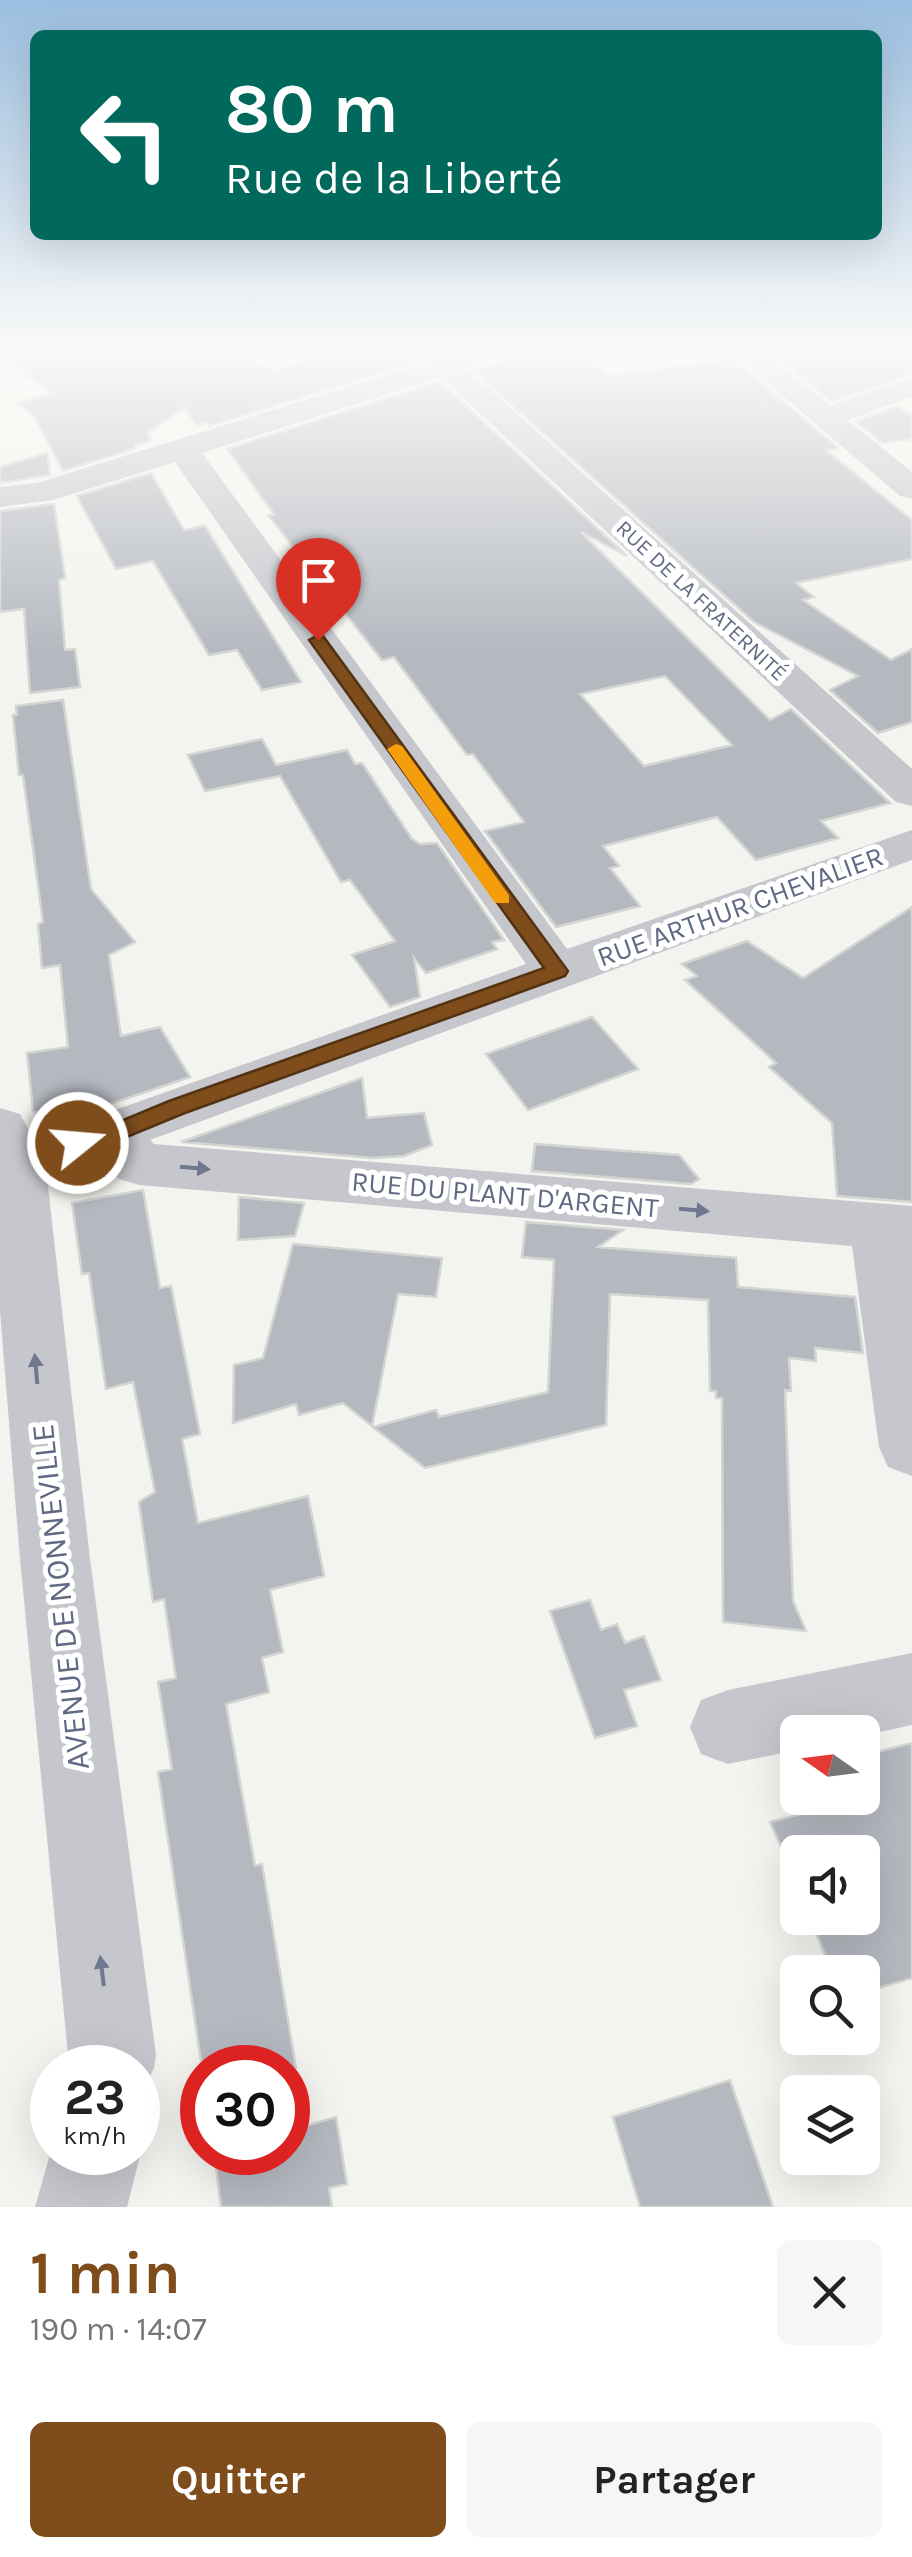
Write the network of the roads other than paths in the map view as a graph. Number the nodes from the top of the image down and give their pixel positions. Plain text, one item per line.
1 (176, 452) edge
2 (184, 452) edge
3 (541, 452) edge
4 (867, 452) edge
5 (912, 489) edge
6 (0, 497) edge
7 (912, 793) edge
8 (912, 844) edge
9 (557, 971) junction
10 (109, 1136) junction
11 (3, 1144) edge
12 (896, 1227) edge
13 (912, 1447) edge
14 (912, 1688) edge
15 (728, 1727) dead end
16 (111, 2045) edge
17 (89, 2175) edge
18 (80, 2207) edge

1 - 6 street
2 - 9 street
3 - 7 street, RUE DE LA FRATERNITÉ
4 - 5 street
8 - 9 street, RUE ARTHUR CHEVALIER
9 - 10 street, RUE ARTHUR CHEVALIER
10 - 11 street, RUE ARTHUR CHEVALIER
10 -> 12 street, RUE DU PLANT D'ARGENT
16 -> 11 street, AVENUE DE NONNEVILLE
12 - 13 street
14 - 15 street
17 - 18 street

